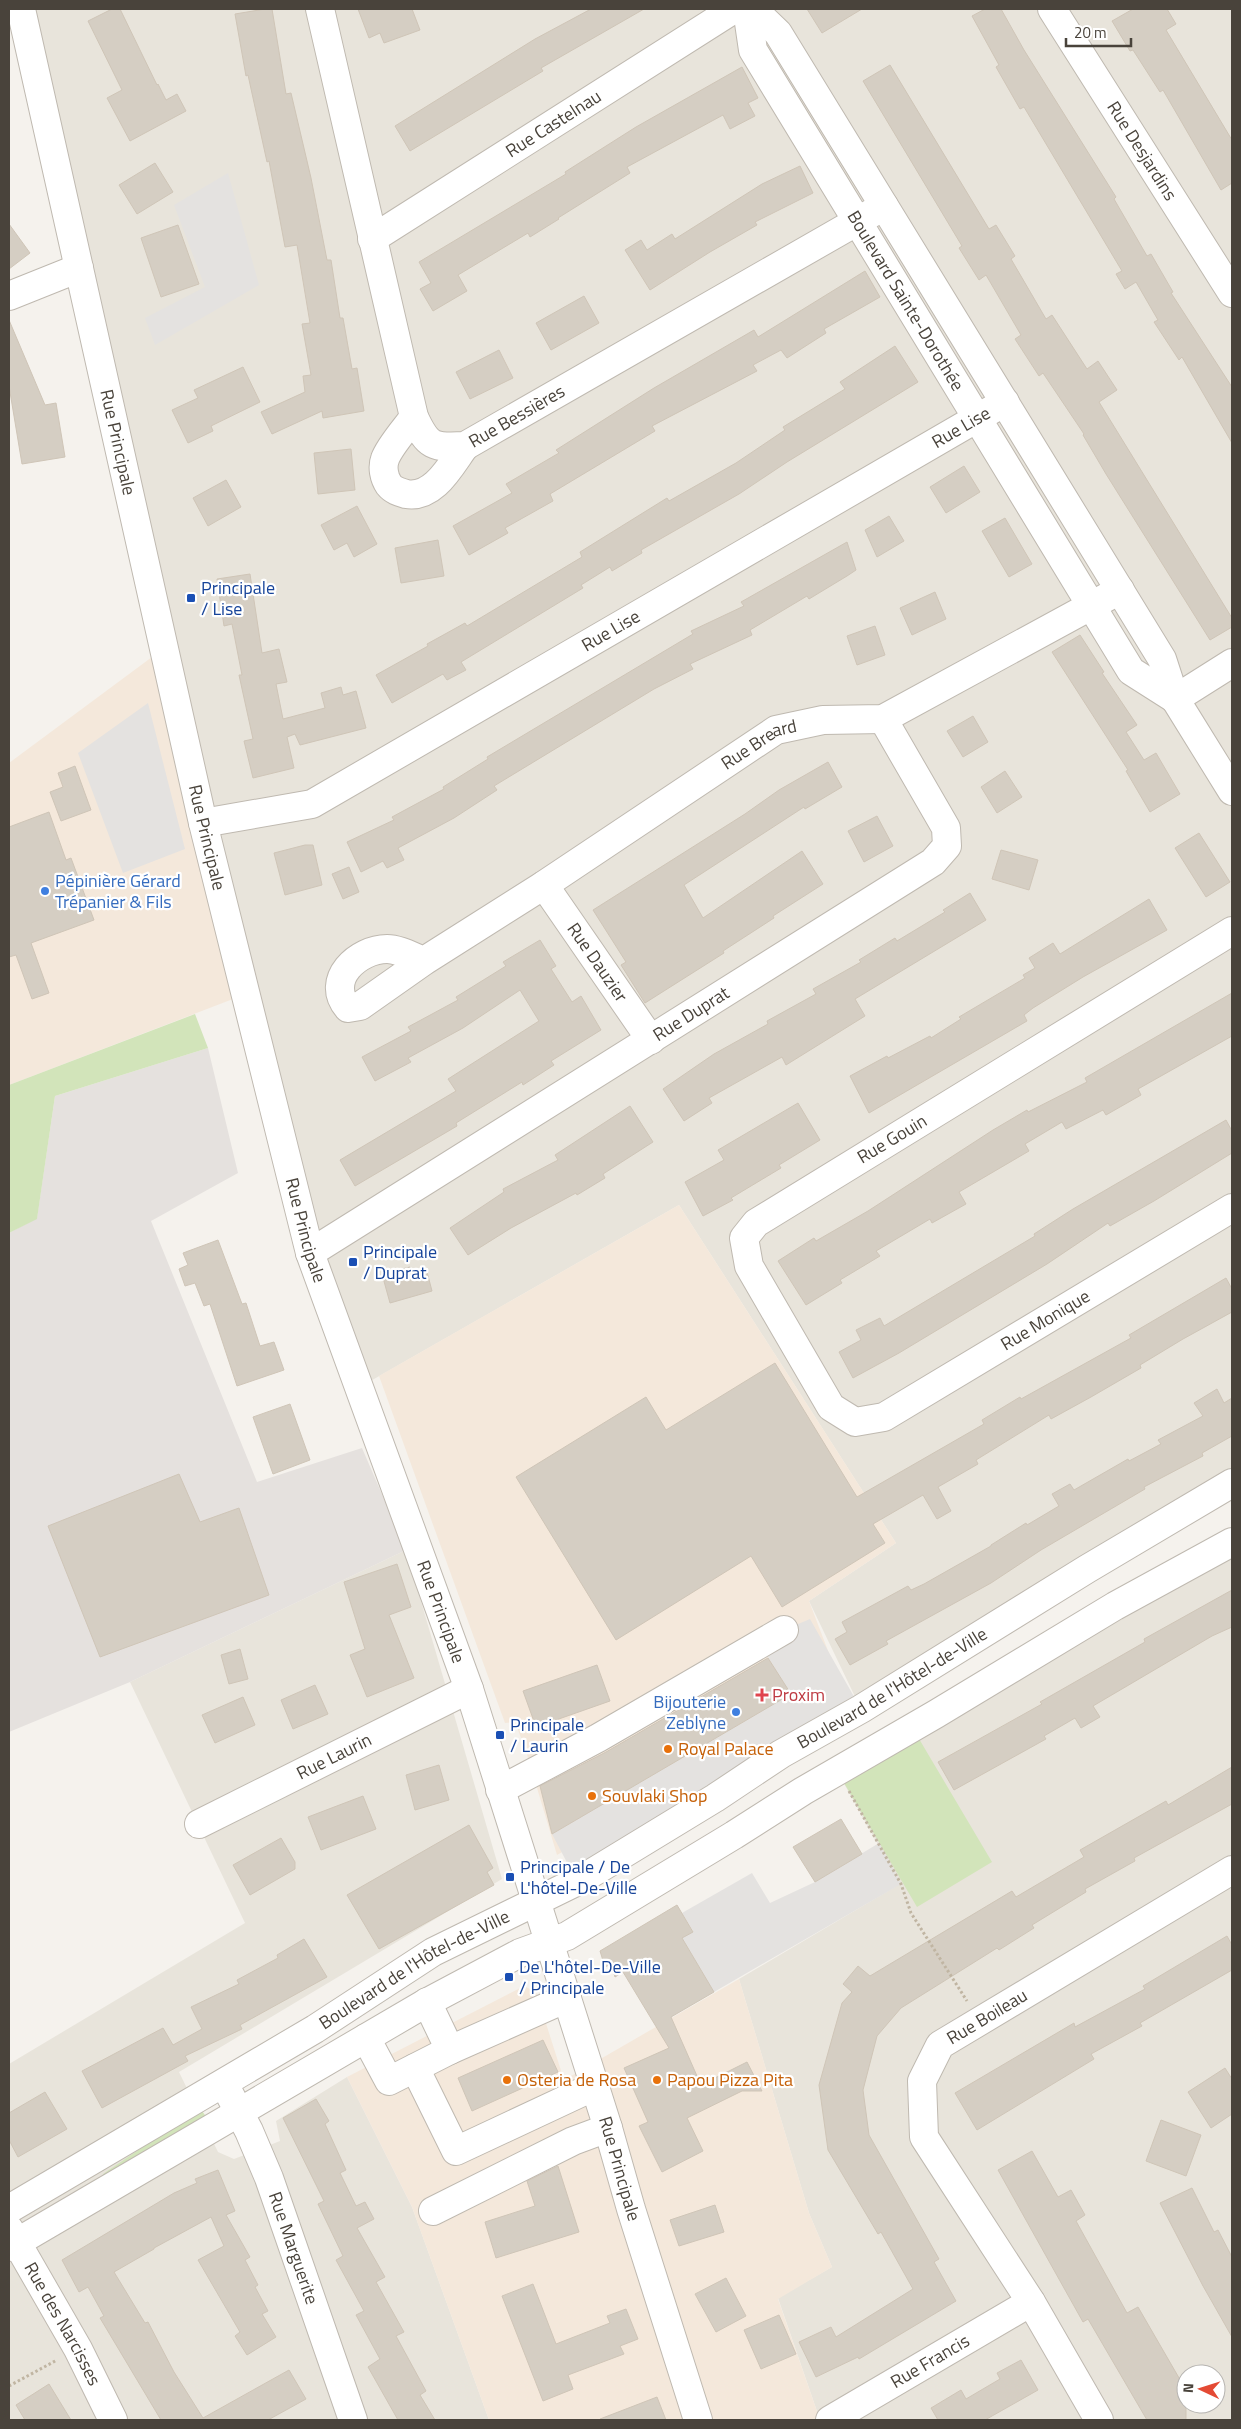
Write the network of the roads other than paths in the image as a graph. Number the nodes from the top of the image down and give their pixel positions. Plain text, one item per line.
1 (21, 9) edge
2 (320, 9) edge
3 (734, 9) edge
4 (747, 9) edge
5 (754, 9) edge
6 (1052, 9) edge
7 (884, 206) junction
8 (858, 222) junction
9 (372, 239) junction
10 (79, 268) junction
11 (1232, 293) edge
12 (9, 296) edge
13 (1005, 402) junction
14 (414, 417) junction
15 (976, 418) junction
16 (466, 446) junction
17 (1120, 590) junction
18 (1091, 607) junction
19 (1232, 663) edge
20 (1175, 699) junction
21 (883, 718) junction
22 (1232, 791) edge
23 (203, 823) junction
24 (544, 885) junction
25 (1232, 931) edge
26 (424, 961) dead end
27 (651, 1040) junction
28 (1232, 1208) edge
29 (310, 1253) junction
30 (855, 1422) joint
31 (1232, 1483) edge
32 (1232, 1542) edge
33 (784, 1630) dead end
34 (469, 1689) junction
35 (781, 1754) junction
36 (500, 1790) junction
37 (803, 1791) junction
38 (715, 1798) junction
39 (199, 1824) dead end
40 (734, 1835) junction
41 (1232, 1870) edge
42 (537, 1903) junction
43 (549, 1942) junction
44 (567, 1998) junction
45 (427, 2002) junction
46 (366, 2038) junction
47 (450, 2050) junction
48 (415, 2068) junction
49 (222, 2082) junction
50 (595, 2086) junction
51 (239, 2111) junction
52 (608, 2128) junction
53 (9, 2209) edge
54 (433, 2211) dead end
55 (11, 2239) edge
56 (1031, 2302) junction
57 (113, 2420) edge
58 (353, 2420) edge
59 (698, 2420) edge
60 (830, 2420) edge
61 (1099, 2420) edge

1 - 10 street, Rue Principale
2 - 9 street, Rue Bessières
3 - 9 street, Rue Castelnau
4 - 8 street, Boulevard Sainte-Dorothée
5 - 7 street, Boulevard Sainte-Dorothée
6 - 11 street, Rue Desjardins
7 - 8 street, Rue Bessières
7 - 13 street, Boulevard Sainte-Dorothée
8 - 15 street, Boulevard Sainte-Dorothée
8 - 16 street, Rue Bessières
9 - 14 street, Rue Bessières
10 - 12 street
10 - 23 street, Rue Principale
13 - 15 street, Rue Lise
13 - 17 street, Boulevard Sainte-Dorothée
14 - 16 street, Rue Bessières
14 - 16 street
15 - 18 street, Boulevard Sainte-Dorothée
15 - 23 street, Rue Lise
17 - 18 street, Rue Breard
17 - 20 street, Boulevard Sainte-Dorothée
18 - 20 street, Boulevard Sainte-Dorothée
18 - 21 street, Rue Breard
19 - 20 street
20 - 22 street, Boulevard Sainte-Dorothée
21 - 24 street, Rue Breard
21 - 27 street, Rue Duprat
23 - 29 street, Rue Principale
24 - 26 street, Rue Breard
24 - 27 street, Rue Dauzier
25 - 30 street, Rue Gouin
27 - 29 street, Rue Duprat
28 - 30 street, Rue Monique
29 - 34 street, Rue Principale
31 - 35 street, Boulevard de l'Hôtel-de-Ville
32 - 37 street, Boulevard de l'Hôtel-de-Ville
33 - 36 street
34 - 36 street, Rue Principale
34 - 39 street, Rue Laurin
35 - 37 street
35 - 38 street, Boulevard de l'Hôtel-de-Ville
36 - 42 street, Rue Principale
37 - 40 street, Boulevard de l'Hôtel-de-Ville
38 - 40 street
38 - 42 street, Boulevard de l'Hôtel-de-Ville
40 - 43 street, Boulevard de l'Hôtel-de-Ville
41 - 56 street, Rue Boileau
42 - 43 street, Rue Principale
42 - 49 street, Boulevard de l'Hôtel-de-Ville
43 - 44 street, Rue Principale
43 - 45 street, Boulevard de l'Hôtel-de-Ville
44 - 47 street
44 - 50 street, Rue Principale
45 - 46 street, Boulevard de l'Hôtel-de-Ville
45 - 47 street
46 - 48 street
46 - 51 street, Boulevard de l'Hôtel-de-Ville
47 - 48 street
48 - 50 street
49 - 51 street, Rue Marguerite
49 - 53 street, Boulevard de l'Hôtel-de-Ville
50 - 52 street, Rue Principale
51 - 55 street, Boulevard de l'Hôtel-de-Ville
51 - 58 street, Rue Marguerite
52 - 54 street
52 - 59 street, Rue Principale
55 - 57 street, Rue des Narcisses
56 - 60 street, Rue Francis
56 - 61 street, Rue Boileau

